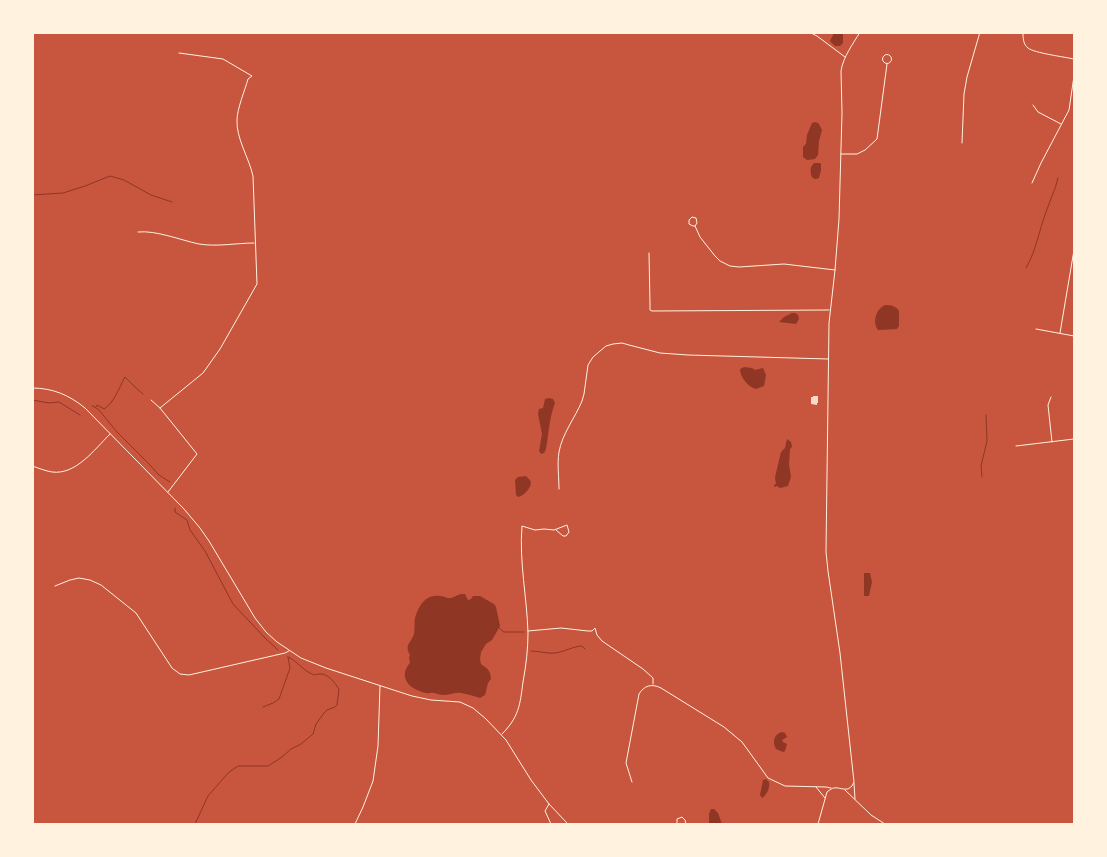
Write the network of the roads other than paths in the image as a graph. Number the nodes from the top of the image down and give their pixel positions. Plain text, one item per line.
1 (809, 32) edge
2 (860, 32) edge
3 (980, 32) edge
4 (1023, 32) edge
5 (179, 53) dead end
6 (846, 57) junction
7 (1074, 60) edge
8 (887, 64) dead end
9 (1074, 76) edge
10 (1033, 105) dead end
11 (1062, 125) junction
12 (962, 143) dead end
13 (841, 154) junction
14 (1032, 184) dead end
15 (695, 226) dead end
16 (138, 232) dead end
17 (255, 242) junction
18 (1074, 250) edge
19 (649, 253) dead end
20 (835, 270) junction
21 (830, 310) junction
22 (1036, 329) dead end
23 (1060, 333) junction
24 (1074, 336) edge
25 (828, 359) junction
26 (32, 388) edge
27 (1051, 396) dead end
28 (150, 400) dead end
29 (160, 408) junction
30 (110, 434) junction
31 (1074, 439) edge
32 (1052, 442) junction
33 (1016, 446) dead end
34 (32, 466) edge
35 (559, 489) dead end
36 (168, 492) junction
37 (556, 530) junction
38 (55, 586) dead end
39 (528, 631) junction
40 (289, 651) junction
41 (380, 685) junction
42 (653, 685) junction
43 (501, 734) junction
44 (632, 782) dead end
45 (854, 782) junction
46 (815, 787) junction
47 (831, 788) junction
48 (845, 790) junction
49 (824, 798) junction
50 (855, 799) junction
51 (549, 804) junction
52 (355, 824) edge
53 (551, 824) edge
54 (568, 824) edge
55 (677, 824) edge
56 (686, 824) edge
57 (818, 824) edge
58 (886, 824) edge

1 - 6 street
2 - 6 street
3 - 12 street
4 - 7 street
5 - 17 street
6 - 13 street
8 - 13 street
9 - 11 street
10 - 11 street
11 - 14 street
13 - 20 street
15 - 20 street
16 - 17 street
17 - 29 street
18 - 23 street
19 - 21 street
20 - 21 street
21 - 25 street
22 - 23 street
23 - 24 street
25 - 35 street
25 - 45 street
26 - 30 street
27 - 32 street
28 - 29 street
29 - 36 street
30 - 34 street
30 - 36 street
31 - 32 street
32 - 33 street
36 - 40 street
37 - 37 street
37 - 39 street
38 - 40 street
39 - 42 street
39 - 43 street
40 - 41 street
41 - 43 street
41 - 52 street
42 - 44 street
42 - 46 street
43 - 51 street
45 - 48 street
45 - 50 street
46 - 47 street
46 - 49 street
47 - 48 street
47 - 49 street
48 - 50 street
49 - 57 street
50 - 58 street
51 - 53 street
51 - 54 street
55 - 56 street

